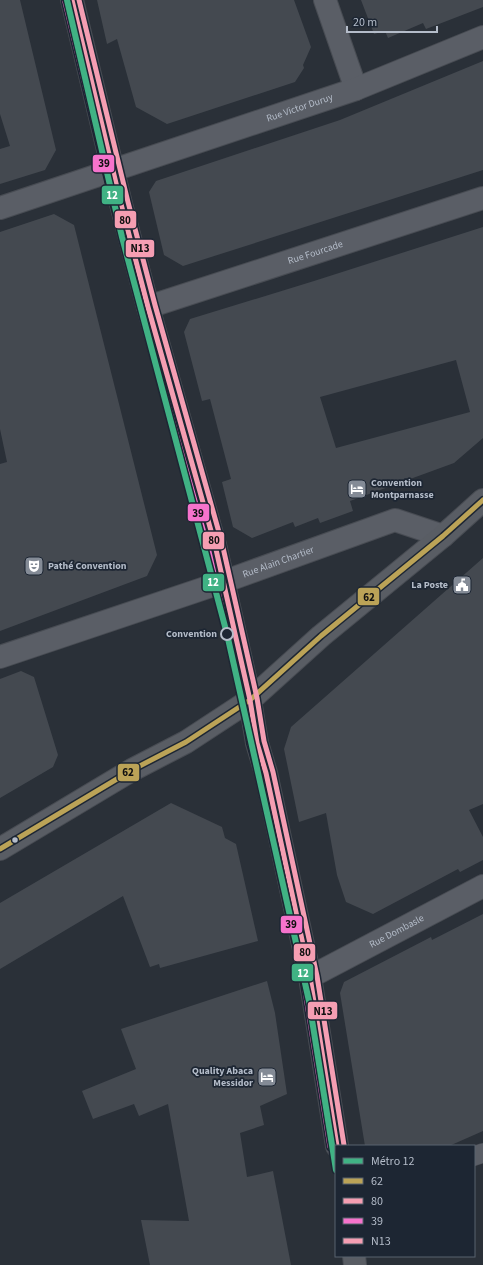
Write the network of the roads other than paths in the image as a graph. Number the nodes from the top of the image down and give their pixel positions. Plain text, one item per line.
1 (72, 0) edge
2 (325, 0) edge
3 (483, 37) edge
4 (356, 90) junction
5 (114, 170) junction
6 (483, 198) edge
7 (0, 208) edge
8 (148, 307) junction
9 (483, 500) edge
10 (443, 536) junction
11 (223, 582) junction
12 (0, 657) edge
13 (250, 700) junction
14 (0, 849) edge
15 (483, 886) edge
16 (310, 977) junction
17 (337, 1145) edge

1 - 5 main road
2 - 4 street
3 - 4 street, Rue Victor Duruy
4 - 5 street, Rue Victor Duruy
5 - 7 street, Rue Victor Duruy
5 - 8 main road
6 - 8 street, Rue Fourcade
8 - 11 main road
9 - 10 main road
10 - 11 street, Rue Alain Chartier
10 - 13 main road
11 - 12 street, Rue Alain Chartier
11 - 13 main road
13 - 14 main road
13 - 16 main road
15 - 16 street, Rue Dombasle
16 - 17 main road

